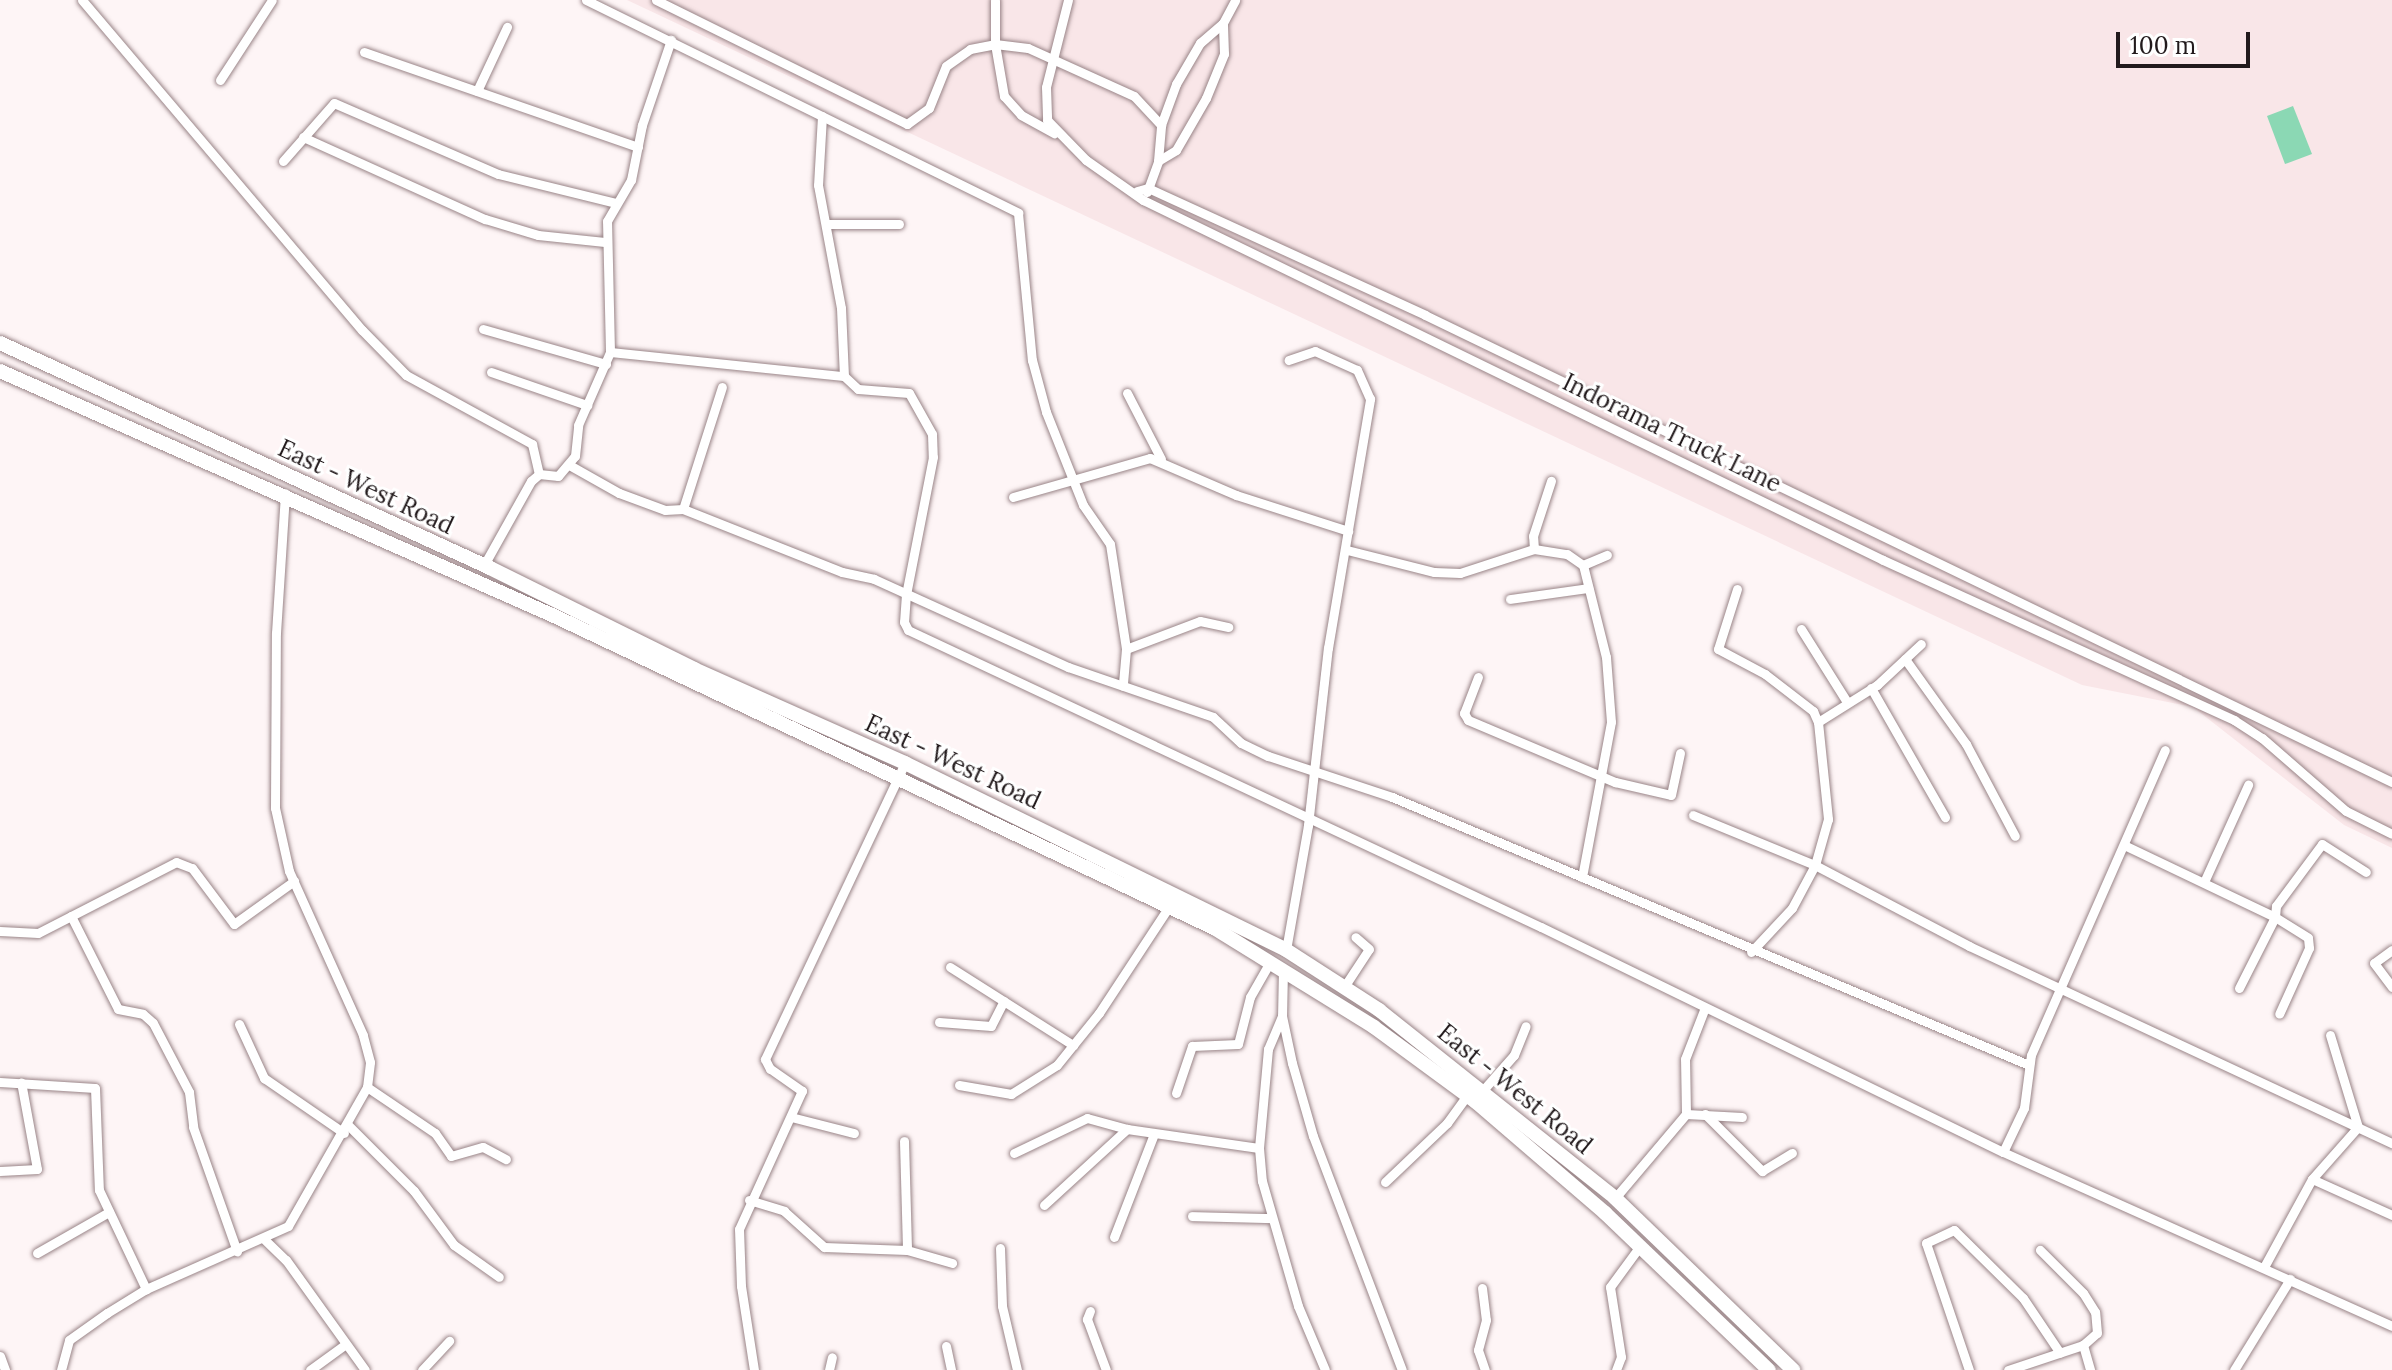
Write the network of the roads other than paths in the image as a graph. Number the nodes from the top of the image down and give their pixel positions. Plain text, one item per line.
1 (82, 0) edge
2 (272, 0) edge
3 (586, 0) edge
4 (656, 0) edge
5 (995, 0) edge
6 (1068, 0) edge
7 (1235, 0) edge
8 (1223, 23) junction
9 (507, 27) dead end
10 (671, 40) junction
11 (995, 44) junction
12 (364, 52) dead end
13 (1052, 57) junction
14 (220, 80) dead end
15 (477, 91) junction
16 (822, 116) junction
17 (1161, 125) junction
18 (1058, 135) junction
19 (303, 137) junction
20 (638, 147) junction
21 (283, 161) dead end
22 (1158, 161) junction
23 (1148, 188) junction
24 (1137, 191) junction
25 (1143, 200) junction
26 (616, 203) junction
27 (827, 224) junction
28 (899, 224) dead end
29 (605, 242) junction
30 (483, 329) dead end
31 (0, 343) edge
32 (610, 352) junction
33 (1289, 360) dead end
34 (606, 364) junction
35 (0, 371) edge
36 (491, 372) dead end
37 (844, 376) junction
38 (722, 387) dead end
39 (1127, 393) dead end
40 (587, 405) junction
41 (1161, 459) junction
42 (571, 466) junction
43 (539, 474) junction
44 (1073, 477) junction
45 (1551, 481) dead end
46 (285, 493) junction
47 (1013, 497) dead end
48 (683, 509) junction
49 (1348, 531) junction
50 (1534, 549) junction
51 (1347, 550) junction
52 (1607, 555) dead end
53 (484, 565) junction
54 (1583, 565) junction
55 (1588, 588) junction
56 (1737, 589) dead end
57 (906, 594) junction
58 (1510, 599) dead end
59 (1228, 627) dead end
60 (1801, 629) dead end
61 (1921, 644) dead end
62 (1126, 649) junction
63 (1905, 659) junction
64 (1478, 677) dead end
65 (1123, 686) junction
66 (1871, 688) junction
67 (2209, 693) junction
68 (1847, 702) junction
69 (2198, 705) junction
70 (1818, 722) junction
71 (2165, 750) dead end
72 (1680, 753) dead end
73 (905, 763) junction
74 (1311, 771) junction
75 (1598, 775) junction
76 (897, 779) junction
77 (2390, 782) edge
78 (2248, 785) dead end
79 (1693, 815) dead end
80 (1945, 817) dead end
81 (1309, 818) junction
82 (2392, 834) edge
83 (2015, 836) dead end
84 (2124, 845) junction
85 (1815, 865) junction
86 (2366, 872) dead end
87 (1582, 877) junction
88 (294, 881) junction
89 (2204, 882) junction
90 (1170, 904) junction
91 (71, 916) junction
92 (2275, 917) junction
93 (0, 931) edge
94 (1355, 937) dead end
95 (1286, 950) junction
96 (2392, 950) edge
97 (1751, 952) junction
98 (1277, 966) junction
99 (950, 967) dead end
100 (2061, 986) junction
101 (1344, 987) junction
102 (2392, 987) edge
103 (2239, 988) dead end
104 (1004, 1001) junction
105 (1704, 1010) junction
106 (2279, 1014) dead end
107 (1282, 1016) junction
108 (939, 1022) dead end
109 (239, 1024) dead end
110 (1526, 1026) dead end
111 (2330, 1035) dead end
112 (1073, 1045) junction
113 (2029, 1065) junction
114 (0, 1082) edge
115 (21, 1082) junction
116 (959, 1085) dead end
117 (367, 1087) junction
118 (1484, 1089) junction
119 (1176, 1093) dead end
120 (1467, 1095) junction
121 (1686, 1114) junction
122 (1705, 1114) junction
123 (791, 1117) junction
124 (1742, 1117) dead end
125 (2358, 1127) junction
126 (346, 1129) junction
127 (1127, 1129) junction
128 (854, 1133) dead end
129 (1154, 1134) junction
130 (904, 1141) dead end
131 (2392, 1143) edge
132 (1259, 1148) junction
133 (2003, 1152) junction
134 (1014, 1153) dead end
135 (1792, 1153) dead end
136 (506, 1159) dead end
137 (0, 1171) edge
138 (2312, 1179) junction
139 (1385, 1182) dead end
140 (1615, 1198) junction
141 (749, 1200) junction
142 (1044, 1205) dead end
143 (109, 1212) junction
144 (2392, 1215) edge
145 (1192, 1216) dead end
146 (1270, 1218) junction
147 (1114, 1237) dead end
148 (265, 1240) junction
149 (1640, 1246) junction
150 (1000, 1248) dead end
151 (907, 1250) junction
152 (2040, 1250) dead end
153 (237, 1251) junction
154 (37, 1253) dead end
155 (952, 1263) dead end
156 (2264, 1267) junction
157 (499, 1277) dead end
158 (2290, 1279) junction
159 (1482, 1288) dead end
160 (146, 1289) junction
161 (1090, 1311) dead end
162 (2392, 1326) edge
163 (449, 1341) dead end
164 (2083, 1345) junction
165 (343, 1346) junction
166 (946, 1346) dead end
167 (2060, 1353) junction
168 (0, 1356) edge
169 (832, 1357) dead end
170 (66, 1368) edge
171 (5, 1370) edge
172 (310, 1370) edge
173 (365, 1370) edge
174 (422, 1370) edge
175 (754, 1370) edge
176 (829, 1370) edge
177 (951, 1370) edge
178 (1017, 1370) edge
179 (1106, 1370) edge
180 (1325, 1370) edge
181 (1402, 1370) edge
182 (1485, 1370) edge
183 (1616, 1370) edge
184 (1769, 1370) edge
185 (1793, 1370) edge
186 (1969, 1370) edge
187 (2008, 1370) edge
188 (2090, 1370) edge
189 (2234, 1370) edge

1 - 43 street
2 - 14 street
3 - 10 street
4 - 11 street
5 - 11 street
6 - 13 street
7 - 8 street
8 - 17 street
8 - 22 street
9 - 15 street
10 - 16 street
10 - 20 street
11 - 13 street
11 - 18 street
12 - 15 street
13 - 17 street
13 - 18 street
15 - 20 street
16 - 27 street
16 - 44 street
17 - 22 street
18 - 24 street
19 - 21 street
19 - 26 street
19 - 29 street
20 - 26 street
22 - 23 street
23 - 24 street
23 - 25 street
23 - 67 street
24 - 25 street
25 - 69 street, Indorama Truck Lane
26 - 29 street
27 - 28 street
27 - 37 street
29 - 32 street
30 - 34 street
31 - 53 main road, East - West Road
32 - 34 street
32 - 37 street
33 - 49 street
34 - 40 street
35 - 46 main road, East - West Road
36 - 40 street
37 - 57 street
38 - 48 street
39 - 41 street
40 - 42 street
41 - 44 street
41 - 49 street
42 - 43 street
42 - 48 street
43 - 53 street
44 - 47 street
44 - 62 street
45 - 50 street
46 - 76 main road, East - West Road
46 - 88 street
48 - 57 street
49 - 51 street
50 - 51 street
50 - 54 street
51 - 74 street
52 - 54 street
53 - 73 main road, East - West Road
54 - 55 street
55 - 58 street
55 - 75 street
56 - 70 street
57 - 65 street
57 - 81 street
59 - 62 street
60 - 68 street
61 - 63 street
62 - 65 street
63 - 66 street
63 - 83 street
64 - 75 street
65 - 74 street
66 - 68 street
66 - 80 street
67 - 69 street
67 - 77 street
68 - 70 street
69 - 82 street, Indorama Truck Lane
70 - 85 street
71 - 84 street
72 - 75 street
73 - 76 street
73 - 95 main road, East - West Road
74 - 81 street
74 - 87 street
75 - 87 street
76 - 90 main road, East - West Road
76 - 123 street
78 - 89 street
79 - 85 street
81 - 95 street
81 - 105 street
84 - 89 street
84 - 100 street
85 - 97 street
85 - 100 street
86 - 92 street
87 - 97 street
88 - 91 street
88 - 117 street
89 - 92 street
90 - 98 main road, East - West Road
90 - 112 street
91 - 93 street
91 - 153 street
92 - 103 street
92 - 106 street
94 - 101 street
95 - 101 main road, East - West Road
96 - 102 street
97 - 113 street
98 - 107 street
98 - 119 street
98 - 120 main road, East - West Road
99 - 104 street
100 - 113 street
100 - 125 street
101 - 118 main road, East - West Road
104 - 108 street
104 - 112 street
105 - 121 street
105 - 133 street
107 - 132 street
107 - 181 street
109 - 126 street
110 - 118 street
111 - 125 street
112 - 116 street
113 - 133 street
114 - 115 street
115 - 137 street
115 - 143 street
117 - 126 street
117 - 136 street
118 - 140 main road, East - West Road
120 - 139 street
120 - 149 main road, East - West Road
121 - 122 street
121 - 140 street
122 - 124 street
122 - 135 street
123 - 128 street
123 - 141 street
125 - 131 street
125 - 138 street
126 - 148 street
126 - 157 street
127 - 129 street
127 - 134 street
127 - 142 street
129 - 132 street
129 - 147 street
130 - 151 street
132 - 146 street
133 - 156 street
138 - 144 street
138 - 156 street
140 - 185 main road, East - West Road
141 - 151 street
141 - 175 street
143 - 154 street
143 - 160 street
145 - 146 street
146 - 180 street
148 - 153 street
148 - 165 street
149 - 183 street
149 - 184 main road, East - West Road
150 - 178 street
151 - 155 street
152 - 164 street
153 - 160 street
156 - 158 street
158 - 162 street
158 - 189 street
159 - 182 street
160 - 170 street
161 - 179 street
163 - 174 street
164 - 167 street
164 - 188 street
165 - 172 street
165 - 173 street
166 - 177 street
167 - 186 street
167 - 187 street
168 - 171 street
169 - 176 street

